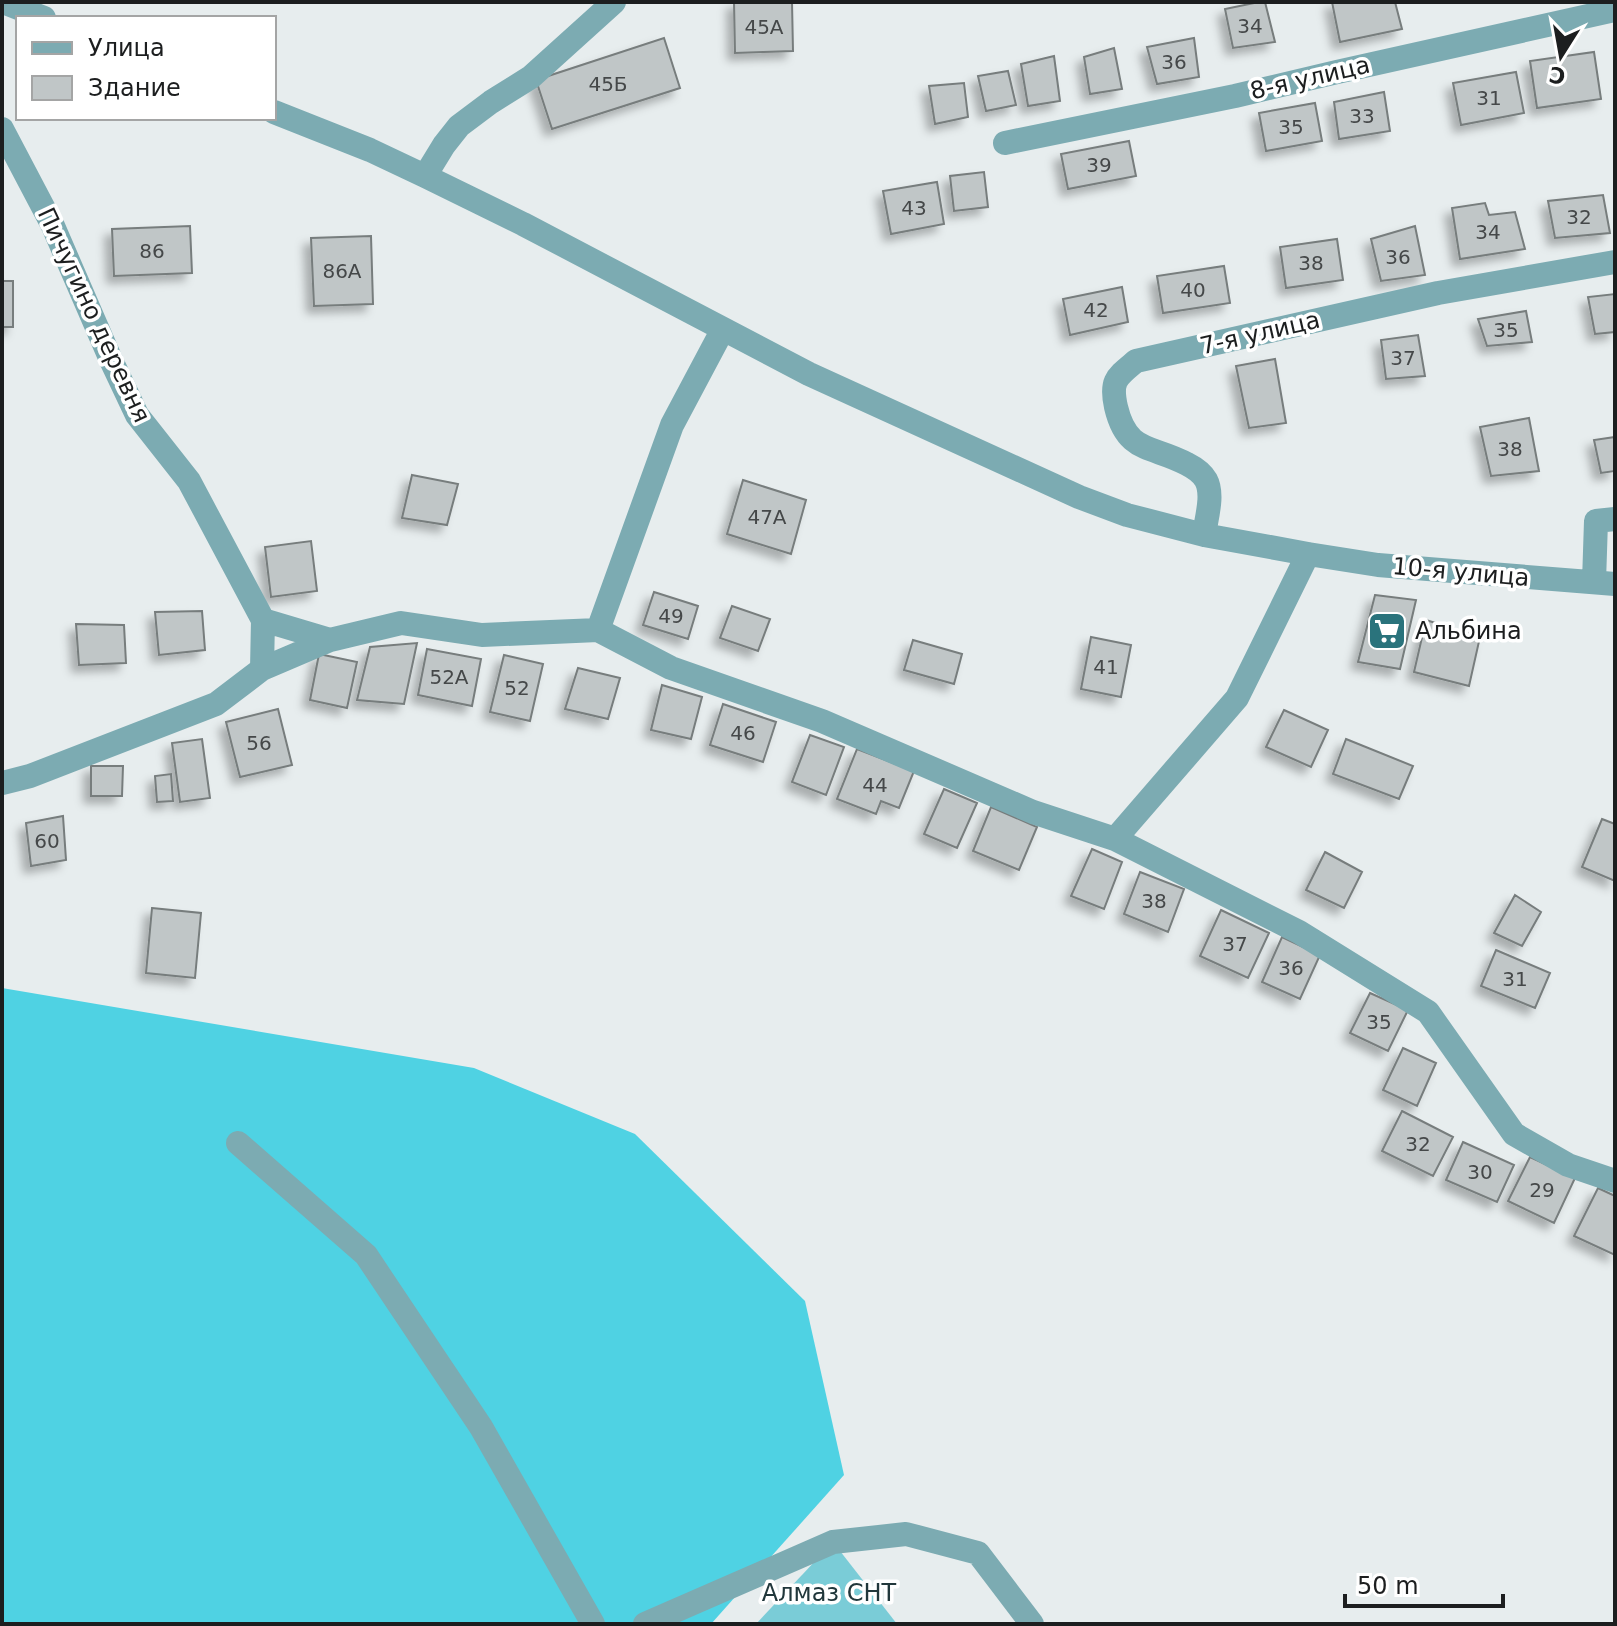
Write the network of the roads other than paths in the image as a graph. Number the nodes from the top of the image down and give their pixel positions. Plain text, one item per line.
1 (3, 2) edge
2 (614, 2) edge
3 (1615, 10) edge
4 (39, 16) edge
5 (276, 113) edge
6 (2, 129) edge
7 (1005, 143) dead end
8 (425, 176) junction
9 (1615, 262) edge
10 (723, 329) junction
11 (1615, 519) edge
12 (1204, 535) junction
13 (1308, 554) junction
14 (1604, 583) edge
15 (263, 620) junction
16 (598, 630) junction
17 (330, 640) junction
18 (262, 669) junction
19 (2, 783) edge
20 (1115, 839) junction
21 (238, 1143) dead end
22 (1615, 1181) edge
23 (593, 1624) edge
24 (645, 1624) edge
25 (1032, 1624) edge

1 - 4 street
2 - 8 street
3 - 7 street, 8-я улица
5 - 8 street, 10-я улица
6 - 15 street, Пичугино деревня
8 - 10 street, 10-я улица
9 - 12 street, 7-я улица
10 - 12 street, 10-я улица
10 - 16 street
11 - 14 street
12 - 13 street, 10-я улица
13 - 14 street, 10-я улица
13 - 20 street
15 - 17 street
15 - 18 street, Пичугино деревня
16 - 17 street
16 - 20 street
17 - 18 street
18 - 19 street
20 - 22 street
21 - 23 street
24 - 25 street

